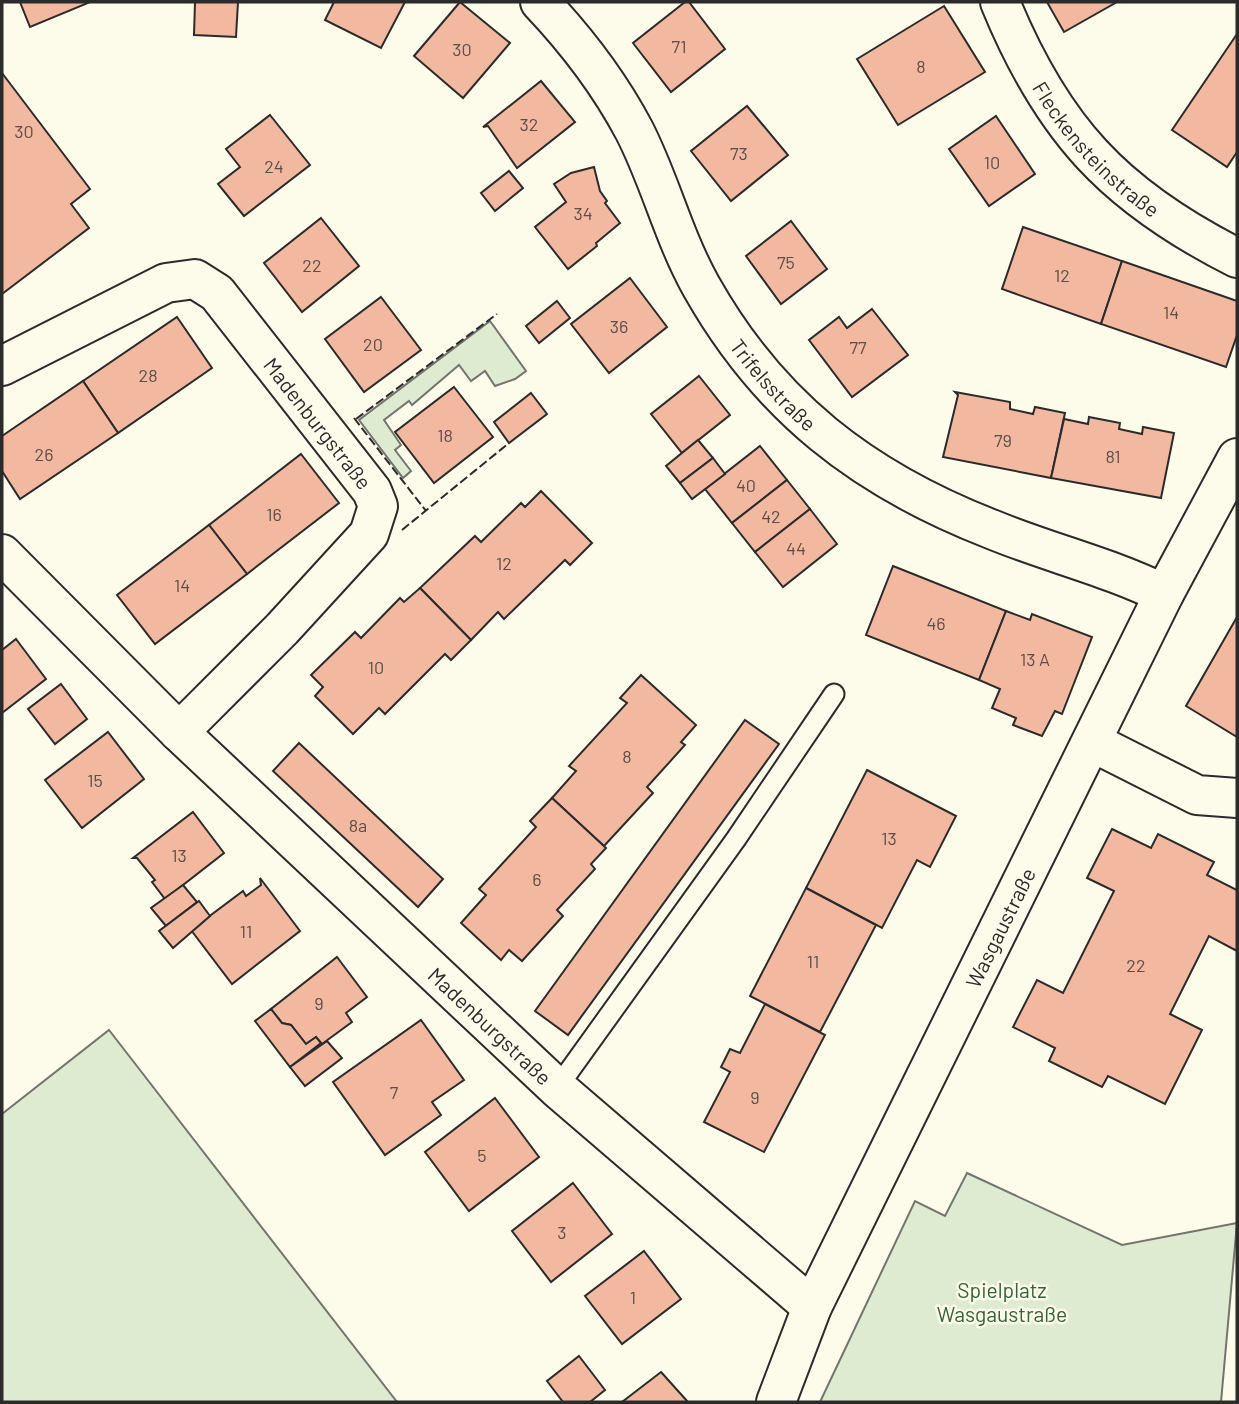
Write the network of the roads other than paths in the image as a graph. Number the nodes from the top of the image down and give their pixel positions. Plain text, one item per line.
1 (540, 2) edge
2 (1000, 2) edge
3 (1237, 258) edge
4 (2, 366) edge
5 (1237, 458) edge
6 (4, 563) edge
7 (1164, 594) junction
8 (834, 694) dead end
9 (179, 732) junction
10 (1094, 743) junction
11 (1237, 798) edge
12 (557, 1088) junction
13 (812, 1307) junction
14 (776, 1402) edge

1 - 7 street, Trifelsstraße
2 - 3 street, Fleckensteinstraße
4 - 9 street, Madenburgstraße
5 - 7 street, Wasgaustraße
6 - 9 street, Madenburgstraße
7 - 10 street, Wasgaustraße
8 - 12 lane
9 - 12 street, Madenburgstraße
10 - 11 street
10 - 13 street, Wasgaustraße
12 - 13 street, Madenburgstraße
13 - 14 street, Wasgaustraße

